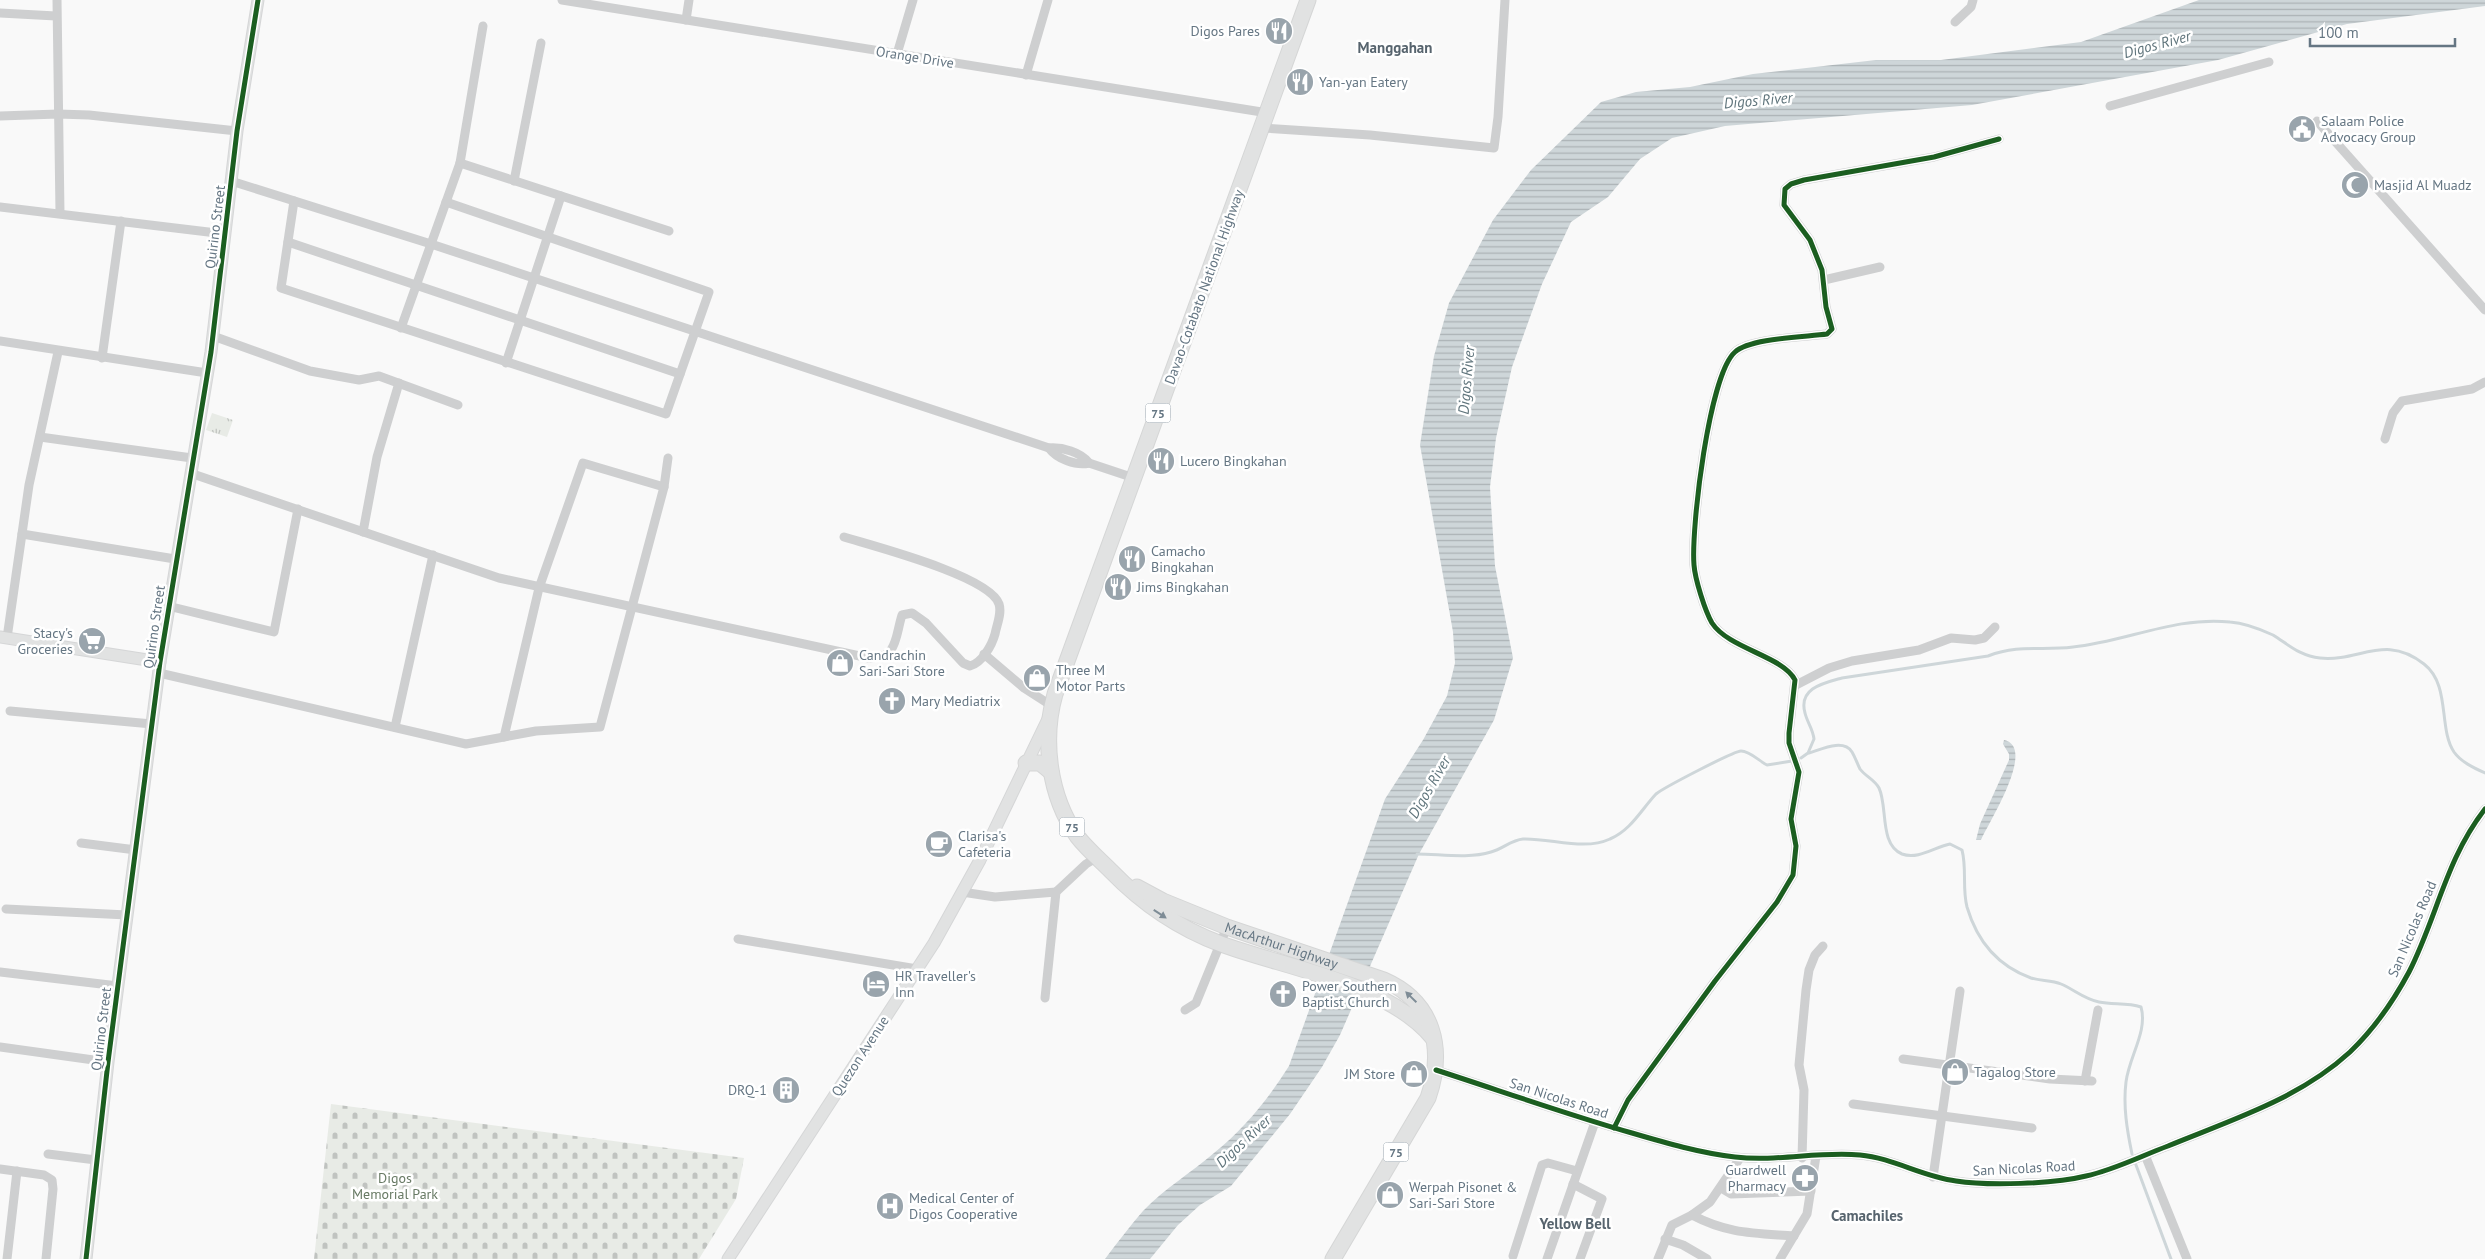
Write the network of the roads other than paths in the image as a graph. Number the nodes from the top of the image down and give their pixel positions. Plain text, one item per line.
1 (57, 0) edge
2 (258, 0) edge
3 (562, 0) edge
4 (689, 0) edge
5 (913, 0) edge
6 (1048, 0) edge
7 (1308, 0) edge
8 (1505, 0) edge
9 (1973, 0) edge
10 (0, 13) edge
11 (56, 16) junction
12 (686, 20) junction
13 (1955, 22) dead end
14 (483, 26) dead end
15 (541, 43) dead end
16 (897, 54) junction
17 (2269, 62) dead end
18 (1026, 75) junction
19 (2110, 106) dead end
20 (1268, 113) junction
21 (58, 114) junction
22 (0, 116) edge
23 (2317, 121) dead end
24 (1263, 128) junction
25 (237, 131) junction
26 (1999, 139) dead end
27 (460, 163) junction
28 (514, 181) junction
29 (231, 182) junction
30 (561, 196) junction
31 (294, 201) junction
32 (446, 202) junction
33 (0, 207) edge
34 (60, 213) junction
35 (121, 221) junction
36 (669, 231) dead end
37 (225, 234) junction
38 (547, 237) junction
39 (288, 242) junction
40 (431, 244) junction
41 (1880, 267) dead end
42 (533, 279) junction
43 (1824, 280) junction
44 (416, 286) junction
45 (2485, 310) edge
46 (519, 322) junction
47 (401, 328) junction
48 (694, 333) junction
49 (212, 336) junction
50 (0, 341) edge
51 (58, 352) junction
52 (102, 358) junction
53 (506, 362) junction
54 (207, 373) junction
55 (680, 374) junction
56 (2485, 382) edge
57 (399, 383) junction
58 (458, 405) dead end
59 (40, 437) junction
60 (2385, 439) dead end
61 (192, 458) junction
62 (668, 458) dead end
63 (190, 473) junction
64 (1134, 478) junction
65 (664, 487) junction
66 (298, 509) junction
67 (363, 532) junction
68 (22, 534) junction
69 (844, 537) dead end
70 (433, 555) junction
71 (175, 559) junction
72 (539, 588) junction
73 (168, 606) junction
74 (630, 607) junction
75 (1995, 627) dead end
76 (4, 637) edge
77 (984, 654) junction
78 (159, 668) junction
79 (1796, 685) junction
80 (10, 710) dead end
81 (1051, 711) junction
82 (152, 724) junction
83 (395, 727) junction
84 (504, 737) junction
85 (1026, 763) junction
86 (1051, 772) junction
87 (2485, 809) edge
88 (81, 843) dead end
89 (136, 850) junction
90 (1096, 858) junction
91 (1110, 870) junction
92 (962, 892) junction
93 (1056, 892) junction
94 (6, 909) dead end
95 (127, 915) junction
96 (1227, 927) junction
97 (738, 939) dead end
98 (1220, 944) junction
99 (1823, 946) dead end
100 (917, 969) junction
101 (0, 972) edge
102 (118, 986) junction
103 (1960, 991) dead end
104 (1045, 998) dead end
105 (1185, 1010) dead end
106 (2098, 1010) dead end
107 (1433, 1038) junction
108 (0, 1047) edge
109 (1903, 1059) dead end
110 (108, 1062) junction
111 (1949, 1065) junction
112 (1436, 1070) junction
113 (1853, 1104) dead end
114 (1942, 1115) junction
115 (1595, 1122) junction
116 (1614, 1128) junction
117 (2032, 1128) dead end
118 (48, 1154) dead end
119 (2145, 1155) junction
120 (1816, 1156) junction
121 (1740, 1158) junction
122 (1802, 1158) junction
123 (96, 1160) junction
124 (0, 1169) edge
125 (17, 1171) junction
126 (1577, 1172) junction
127 (1933, 1177) junction
128 (1573, 1184) junction
129 (1721, 1188) junction
130 (1811, 1191) junction
131 (1692, 1215) junction
132 (1794, 1236) junction
133 (1665, 1239) junction
134 (1513, 1256) dead end
135 (8, 1259) edge
136 (46, 1259) edge
137 (86, 1259) edge
138 (728, 1259) edge
139 (1333, 1259) edge
140 (1547, 1259) edge
141 (1580, 1259) edge
142 (1658, 1259) edge
143 (1707, 1259) edge
144 (1780, 1259) edge
145 (2187, 1259) edge

1 - 11 street
2 - 25 street, Quirino Street
3 - 12 street, Orange Drive
4 - 12 street
5 - 16 street
6 - 18 street
7 - 20 highway, Davao-Cotabato National Highway / 75
8 - 24 street
9 - 13 street
10 - 11 street
11 - 21 street
12 - 16 street, Orange Drive
14 - 27 street
15 - 28 street
16 - 18 street, Orange Drive
17 - 19 street
18 - 20 street, Orange Drive
20 - 24 highway, Davao-Cotabato National Highway / 75
21 - 22 street
21 - 25 street
21 - 34 street
23 - 45 street
24 - 64 highway, Davao-Cotabato National Highway / 75
25 - 29 street, Quirino Street
26 - 43 street
27 - 28 street
27 - 32 street
28 - 30 street
29 - 31 street
29 - 37 street, Quirino Street
30 - 36 street
30 - 38 street
31 - 39 street
31 - 40 street
32 - 38 street
32 - 40 street
33 - 34 street
34 - 35 street
35 - 37 street
35 - 52 street
37 - 49 street, Quirino Street
38 - 42 street
38 - 48 street
39 - 44 street
39 - 47 street
40 - 42 street
40 - 44 street
41 - 43 street
42 - 46 street
42 - 48 street
43 - 79 street
44 - 46 street
44 - 47 street
46 - 53 street
46 - 55 street
47 - 53 street
48 - 55 street
48 - 64 street
49 - 54 street, Quirino Street
49 - 57 street
50 - 51 street
51 - 52 street
51 - 59 street
52 - 54 street
53 - 55 street
54 - 61 street, Quirino Street
56 - 60 street
57 - 58 street
57 - 67 street
59 - 61 street
59 - 68 street
61 - 63 street, Quirino Street
62 - 65 street
63 - 66 street
63 - 71 street, Quirino Street
64 - 81 highway, Davao-Cotabato National Highway / 75
65 - 72 street
65 - 74 street
66 - 67 street
66 - 73 street
67 - 70 street
68 - 71 street
68 - 76 street
69 - 77 street
70 - 72 street
70 - 83 street
71 - 73 street, Quirino Street
72 - 74 street
72 - 84 street
73 - 78 street, Quirino Street
74 - 77 street
74 - 84 street
75 - 79 street
76 - 78 street
77 - 81 street
78 - 82 street, Quirino Street
78 - 83 street
79 - 116 street
80 - 82 street
81 - 85 street, Quezon Avenue
81 - 86 highway, MacArthur Highway / 75
82 - 89 street, Quirino Street
83 - 84 street
85 - 86 highway
85 - 92 street, Quezon Avenue
86 - 90 highway, MacArthur Highway / 75
87 - 119 street, San Nicolas Road
88 - 89 street
89 - 95 street, Quirino Street
90 - 91 highway, MacArthur Highway / 75
90 - 93 street
91 - 96 highway, MacArthur Highway / 75
91 -> 98 highway, MacArthur Highway / 75
92 - 93 street
92 - 100 street, Quezon Avenue
93 - 104 street
94 - 95 street
95 - 102 street, Quirino Street
96 - 98 street
107 -> 96 highway, MacArthur Highway / 75
97 - 100 street
98 - 105 street
98 - 107 highway, MacArthur Highway / 75
99 - 122 street
100 - 138 street, Quezon Avenue
101 - 102 street
102 - 110 street, Quirino Street
103 - 111 street
106 - 111 street
107 - 112 highway, MacArthur Highway / 75
108 - 110 street
109 - 111 street
110 - 123 street, Quirino Street
111 - 114 street
112 - 115 street, San Nicolas Road
112 - 139 highway, MacArthur Highway / 75
113 - 114 street
114 - 117 street
114 - 127 street
115 - 116 street, San Nicolas Road
115 - 126 street
116 - 121 street, San Nicolas Road
118 - 123 street
119 - 127 street, San Nicolas Road
119 - 145 street
120 - 122 street, San Nicolas Road
120 - 127 street, San Nicolas Road
120 - 130 street
121 - 122 street, San Nicolas Road
121 - 129 street
123 - 137 street, Quirino Street
124 - 125 street
125 - 135 street
125 - 136 street
126 - 128 street
126 - 134 street
128 - 140 street
128 - 141 street
129 - 130 street
129 - 131 street
130 - 132 street
131 - 132 street
131 - 133 street
132 - 144 street
133 - 142 street
133 - 143 street

